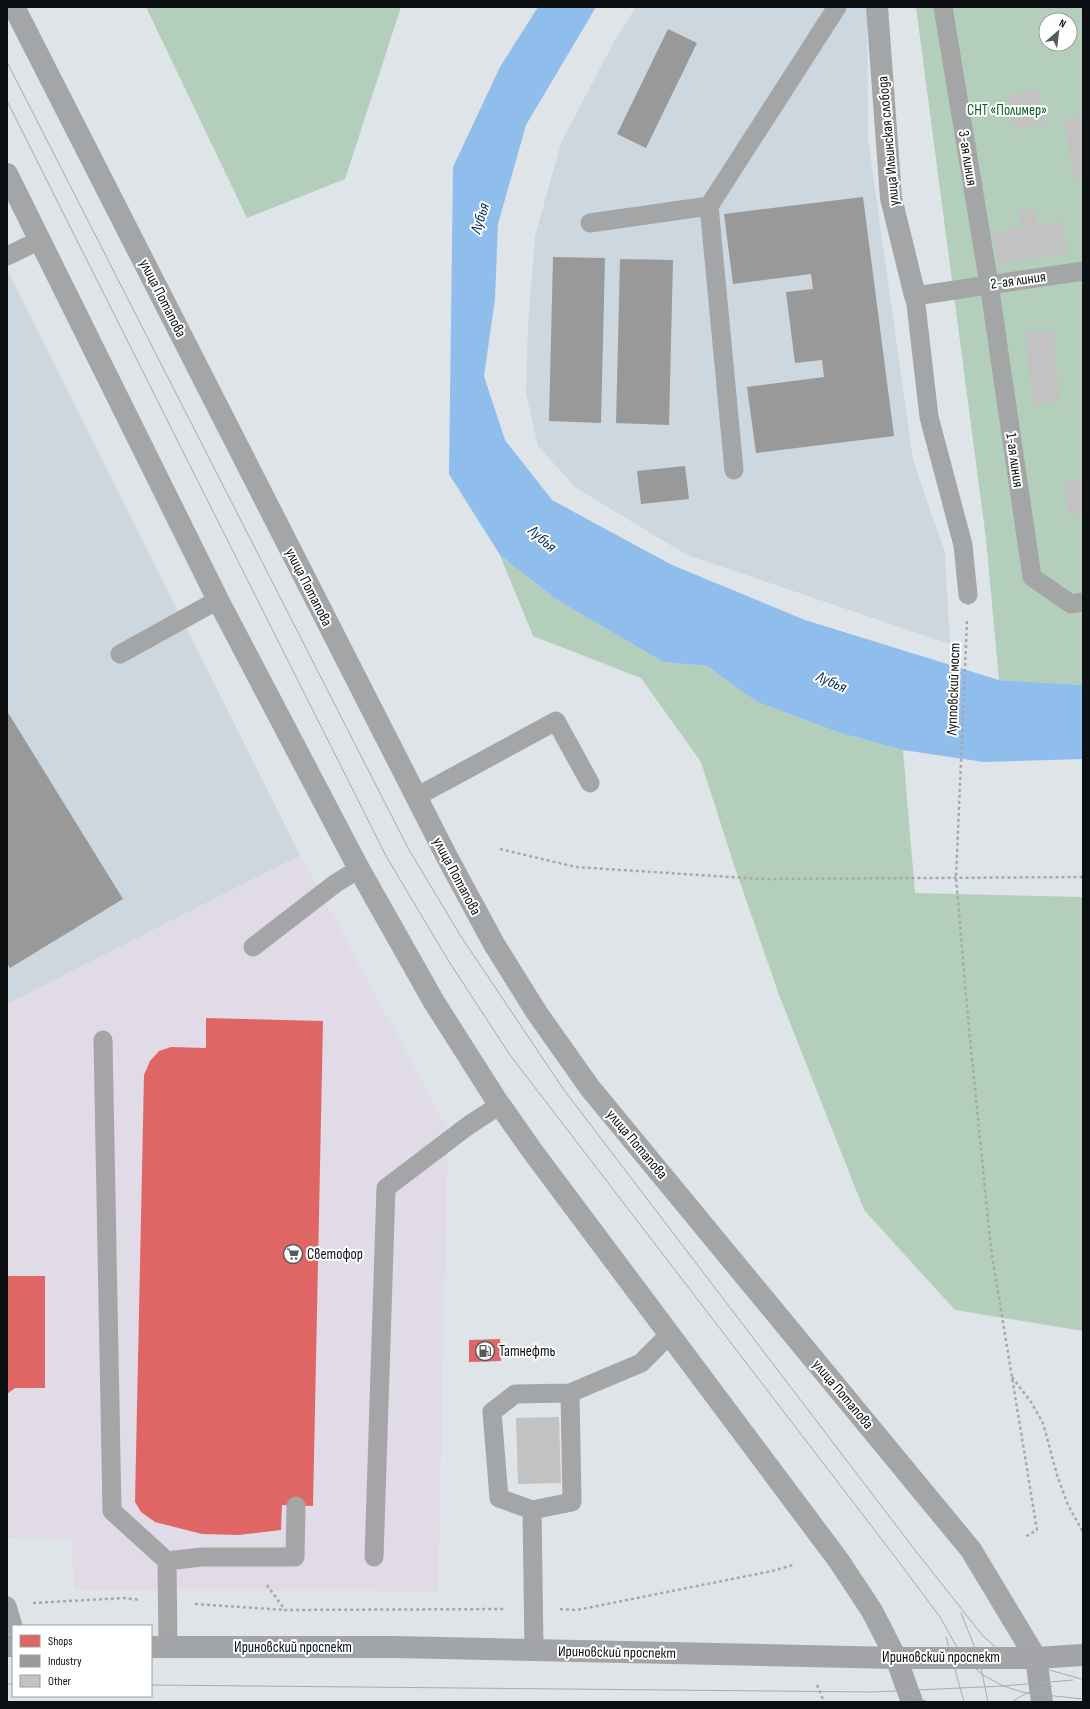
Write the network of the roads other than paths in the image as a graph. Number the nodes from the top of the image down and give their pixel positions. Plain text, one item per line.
1 (14, 7) edge
2 (837, 7) edge
3 (877, 7) edge
4 (943, 7) edge
5 (7, 174) edge
6 (709, 206) junction
7 (590, 223) dead end
8 (40, 240) junction
9 (7, 256) edge
10 (1083, 270) edge
11 (989, 284) junction
12 (915, 296) junction
13 (734, 470) dead end
14 (968, 595) road end
15 (218, 600) junction
16 (1083, 602) edge
17 (120, 654) dead end
18 (590, 783) dead end
19 (416, 797) junction
20 (359, 869) junction
21 (253, 947) dead end
22 (103, 1040) dead end
23 (500, 1105) junction
24 (669, 1335) junction
25 (570, 1393) junction
26 (296, 1506) dead end
27 (532, 1510) junction
28 (374, 1557) dead end
29 (167, 1561) junction
30 (7, 1606) edge
31 (13, 1625) edge
32 (159, 1647) edge
33 (534, 1650) junction
34 (1083, 1655) edge
35 (896, 1658) junction
36 (1036, 1658) junction
37 (912, 1702) edge
38 (1042, 1702) edge

1 - 19 street, улица Потапова
2 - 6 lane
3 - 12 street, улица Ильинская слобода
4 - 11 lane, 3-ая линия
5 - 8 street
6 - 7 lane
6 - 13 lane
8 - 9 lane
8 - 15 street
10 - 11 lane, 2-ая линия
11 - 12 lane, 2-ая линия
11 - 16 lane, 1-ая линия
12 - 14 lane
15 - 17 lane
15 - 20 street
18 - 19 lane
19 - 36 street, улица Потапова
20 - 21 lane
20 - 23 street
22 - 29 lane
23 - 24 street
23 - 28 lane
24 - 25 lane
24 - 35 street
25 - 27 lane
25 - 27 lane
26 - 29 lane
27 - 33 lane
29 - 32 lane
30 - 31 lane
32 - 33 main road, Ириновский проспект
33 - 35 main road, Ириновский проспект
34 - 36 main road, Ириновский проспект
35 - 36 main road, Ириновский проспект
35 - 37 main road
36 - 38 main road

